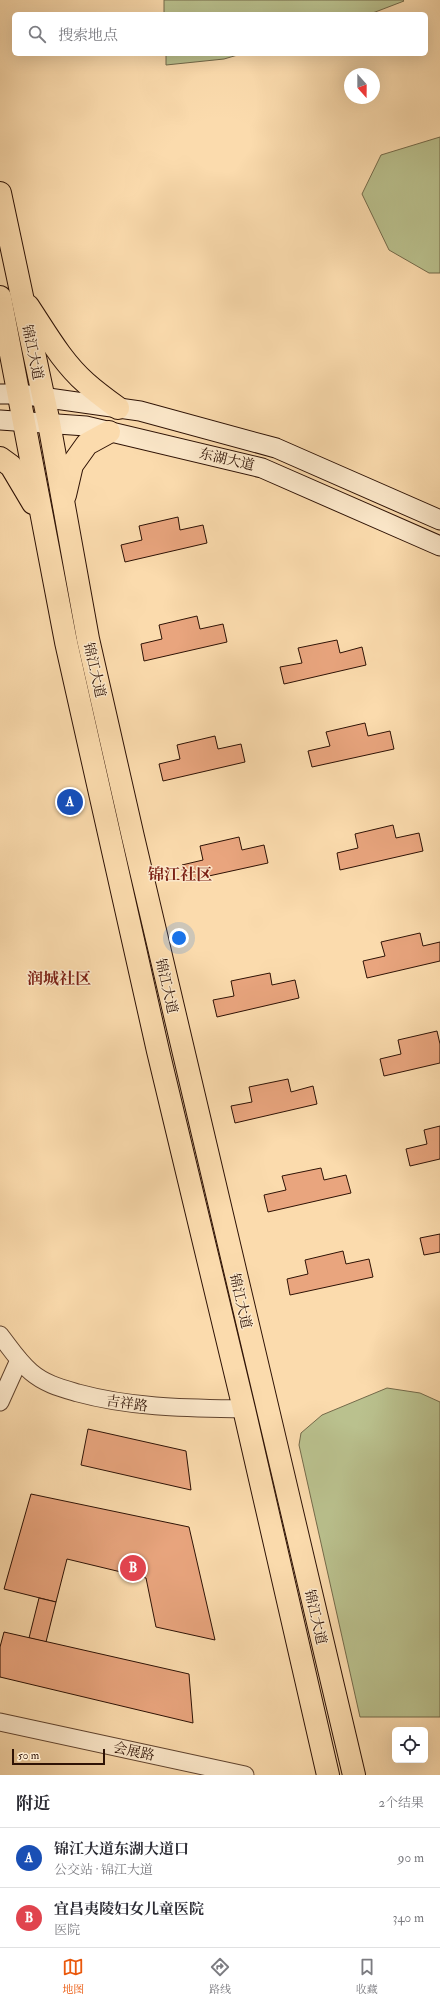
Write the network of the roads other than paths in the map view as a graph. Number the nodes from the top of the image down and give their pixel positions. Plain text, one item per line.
1 (0, 193) edge
2 (22, 297) junction
3 (0, 298) edge
4 (10, 394) edge
5 (43, 397) junction
6 (118, 408) junction
7 (0, 420) edge
8 (23, 422) junction
9 (49, 423) junction
10 (109, 432) junction
11 (0, 458) edge
12 (63, 506) junction
13 (41, 515) junction
14 (440, 520) edge
15 (440, 546) edge
16 (0, 1335) edge
17 (19, 1360) junction
18 (0, 1402) edge
19 (244, 1409) junction
20 (0, 1722) edge
21 (246, 1775) edge
22 (328, 1775) edge
23 (354, 1775) edge

1 - 2 main road, 锦江大道
2 - 5 main road, 锦江大道
2 - 6 main road
3 - 4 main road, 锦江大道
4 - 5 main road, 东湖大道
4 - 8 main road, 锦江大道
5 - 6 main road, 东湖大道
5 - 9 main road, 锦江大道
6 - 14 main road, 东湖大道
7 - 8 main road, 东湖大道
8 - 9 main road, 东湖大道
8 - 13 main road, 锦江大道
9 - 10 main road, 东湖大道
9 - 12 main road, 锦江大道
10 - 12 main road
10 - 15 main road, 东湖大道
11 - 13 main road
12 - 23 main road, 锦江大道
13 - 19 main road, 锦江大道
16 - 17 street, 吉祥路
17 - 18 street
17 - 19 street, 吉祥路
19 - 22 main road, 锦江大道
20 - 21 street, 会展路

